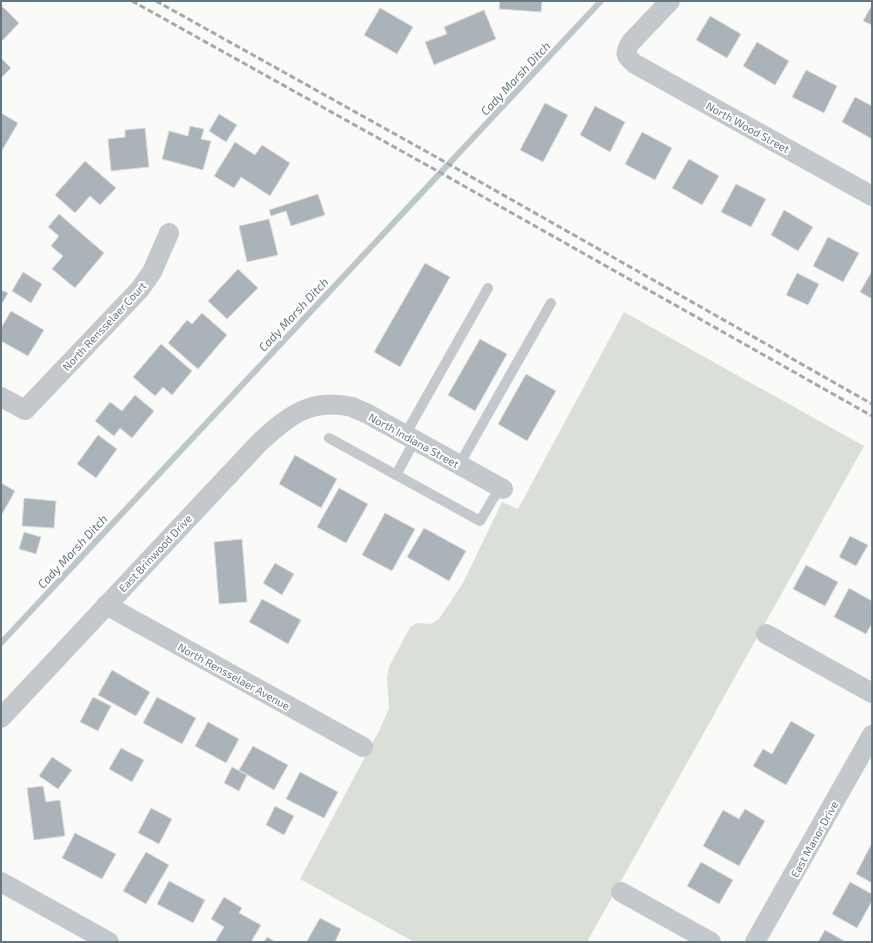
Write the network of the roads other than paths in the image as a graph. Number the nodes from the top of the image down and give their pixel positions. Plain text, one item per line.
1 (670, 1) edge
2 (872, 196) edge
3 (169, 233) dead end
4 (488, 288) dead end
5 (551, 303) dead end
6 (1, 397) edge
7 (321, 405) joint
8 (329, 438) dead end
9 (410, 438) junction
10 (459, 465) junction
11 (396, 475) junction
12 (502, 488) joint
13 (106, 605) junction
14 (766, 634) dead end
15 (872, 693) edge
16 (1, 718) edge
17 (872, 735) edge
18 (363, 747) dead end
19 (1, 882) edge
20 (621, 892) dead end
21 (109, 942) edge
22 (711, 942) edge
23 (755, 942) edge

1 - 2 street, North Wood Street
3 - 6 street, North Rensselaer Court
4 - 9 lane
5 - 10 lane
7 - 9 street, North Indiana Street
7 - 13 street, East Brinwood Drive
8 - 11 lane
9 - 10 street, North Indiana Street
9 - 11 lane
10 - 12 street, North Indiana Street
11 - 12 lane
13 - 16 street, East Brinwood Drive
13 - 18 street, North Rensselaer Avenue
14 - 15 street
17 - 23 street, East Manor Drive
19 - 21 street
20 - 22 street

